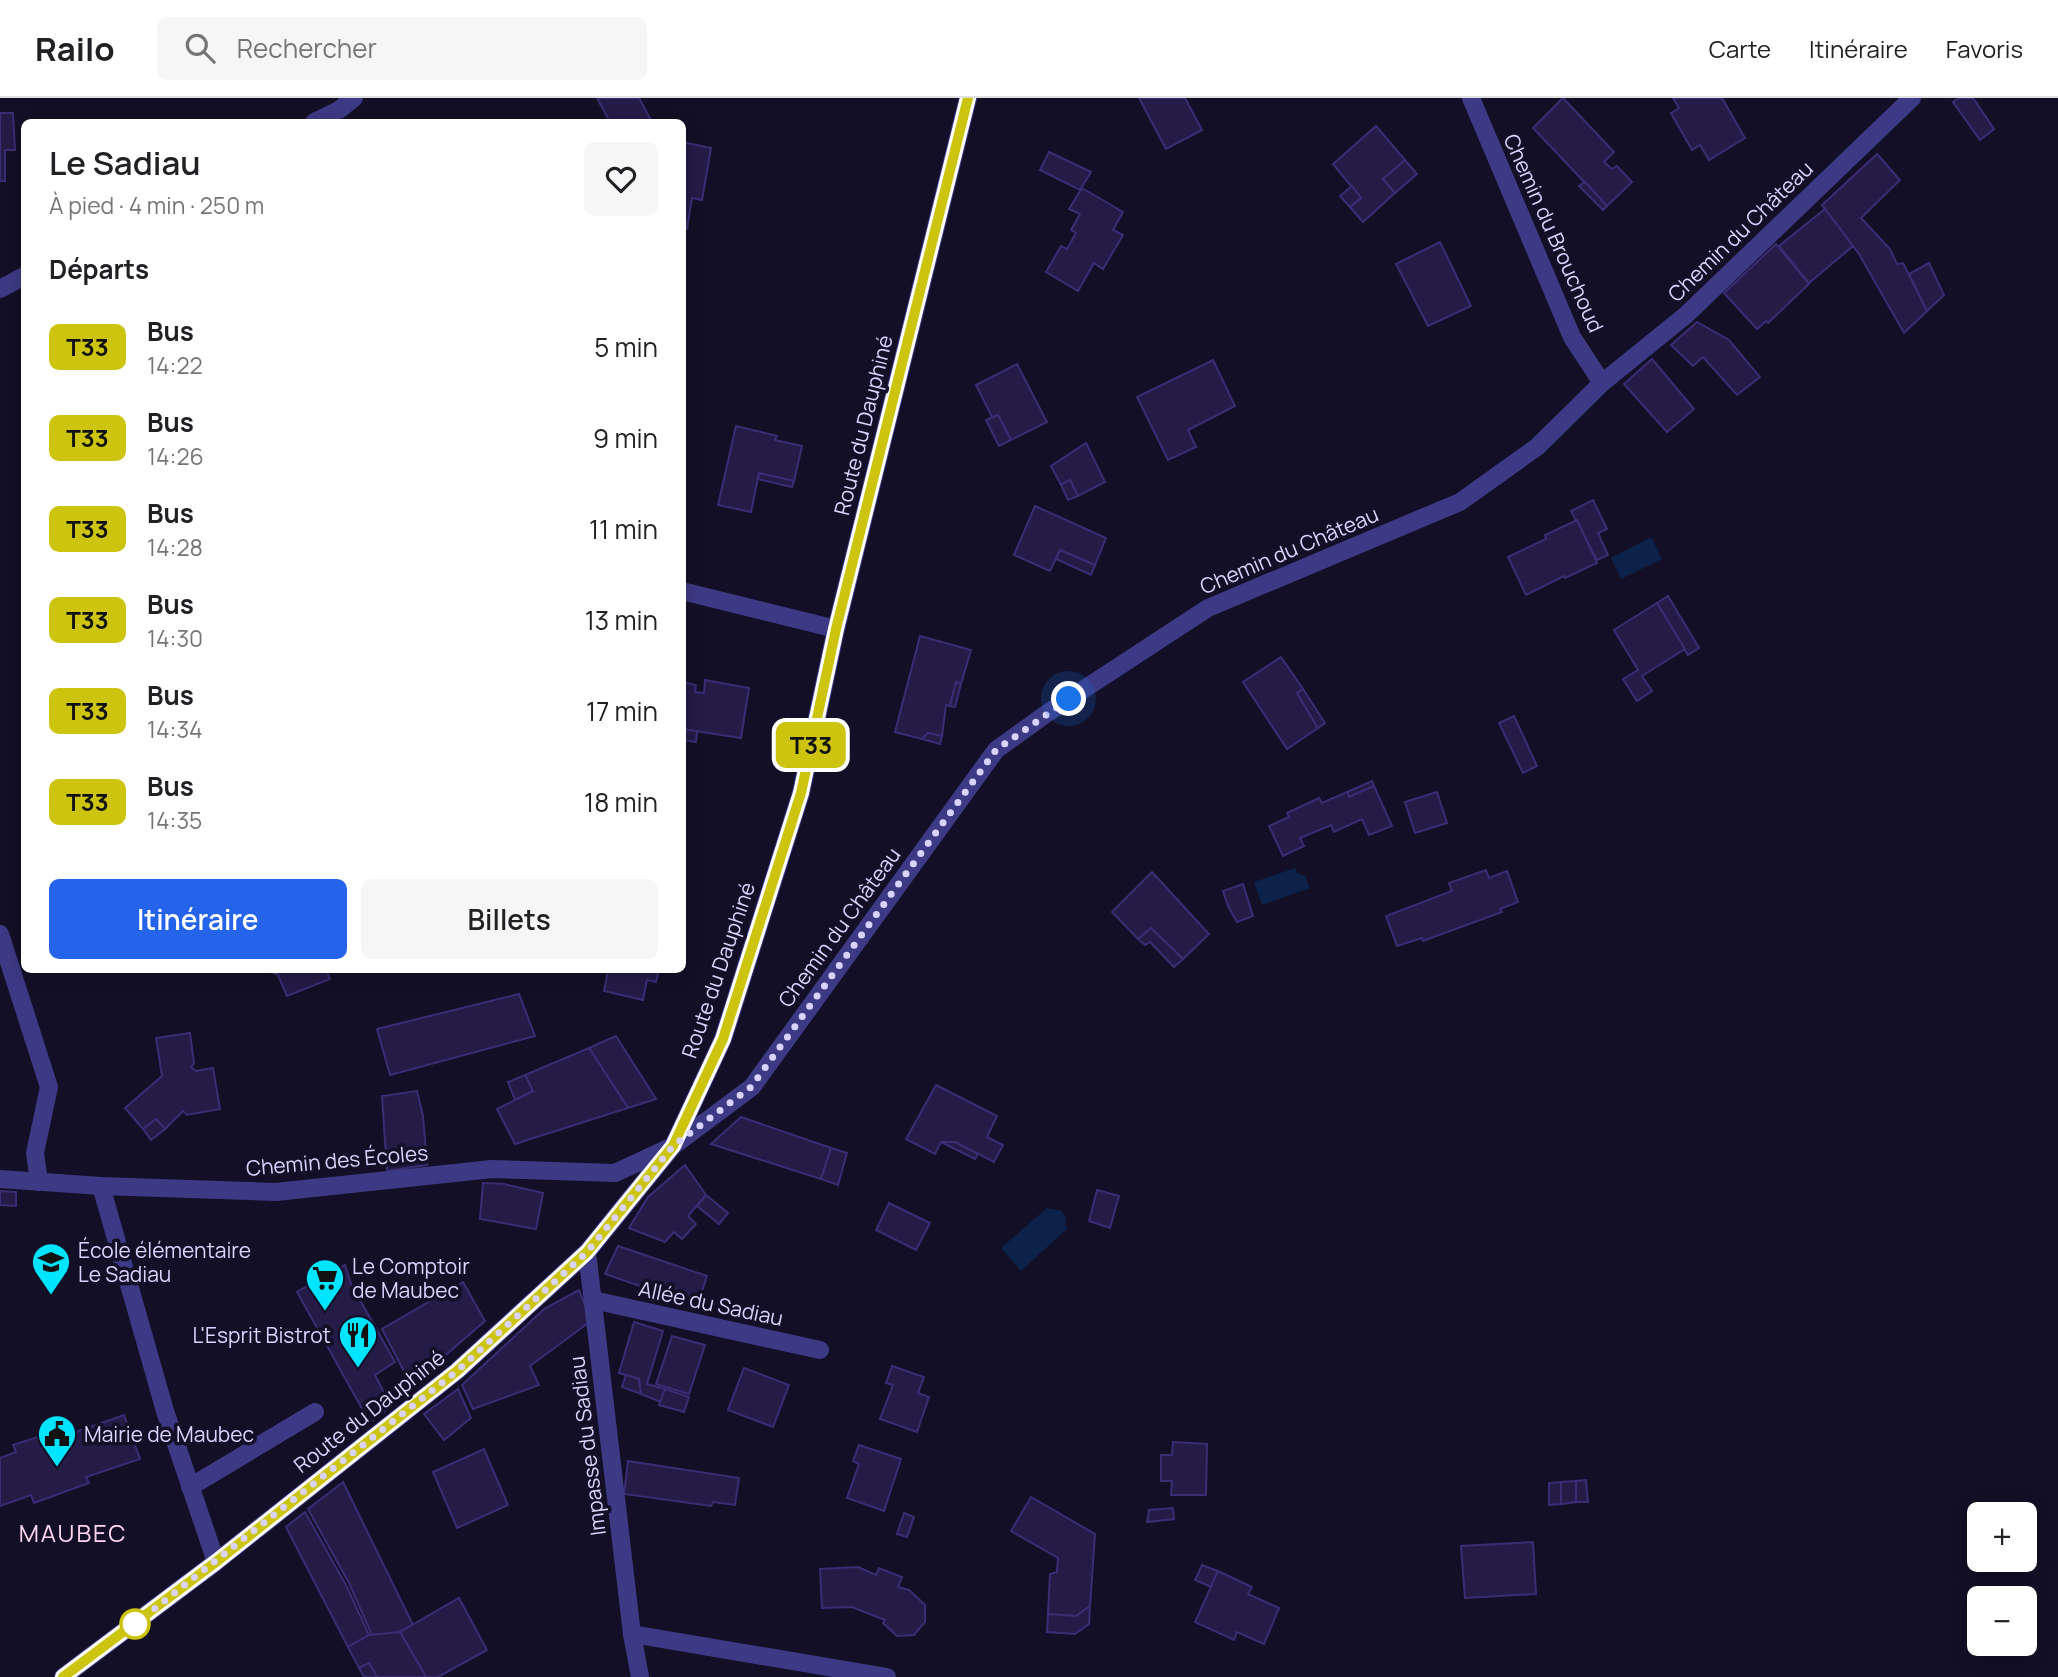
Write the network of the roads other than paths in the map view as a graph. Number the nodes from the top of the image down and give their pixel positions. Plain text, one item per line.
1 (354, 98) edge
2 (968, 98) edge
3 (1471, 98) edge
4 (1912, 98) edge
5 (320, 119) edge
6 (21, 278) edge
7 (0, 289) edge
8 (1602, 383) junction
9 (686, 592) edge
10 (836, 629) junction
11 (0, 933) edge
12 (673, 1146) junction
13 (0, 1179) edge
14 (39, 1182) junction
15 (101, 1186) junction
16 (587, 1252) junction
17 (593, 1300) junction
18 (820, 1350) dead end
19 (315, 1412) dead end
20 (190, 1486) junction
21 (216, 1562) junction
22 (632, 1634) junction
23 (63, 1677) edge
24 (640, 1677) edge
25 (887, 1677) edge

1 - 5 street
2 - 10 street, Route du Dauphiné
3 - 8 street, Chemin du Brouchoud
4 - 8 street, Chemin du Château
6 - 7 street
8 - 12 street, Chemin du Château
9 - 10 street
10 - 12 street, Route du Dauphiné
11 - 14 street
12 - 15 street, Chemin des Écoles
12 - 16 street, Route du Dauphiné
13 - 14 street, Chemin des Écoles
14 - 15 street, Chemin des Écoles
15 - 20 street
16 - 17 street, Impasse du Sadiau
16 - 21 street, Route du Dauphiné
17 - 18 street, Allée du Sadiau
17 - 22 street, Impasse du Sadiau
19 - 20 street
20 - 21 street
21 - 23 street, Route du Dauphiné
22 - 24 street, Impasse du Sadiau
22 - 25 street

